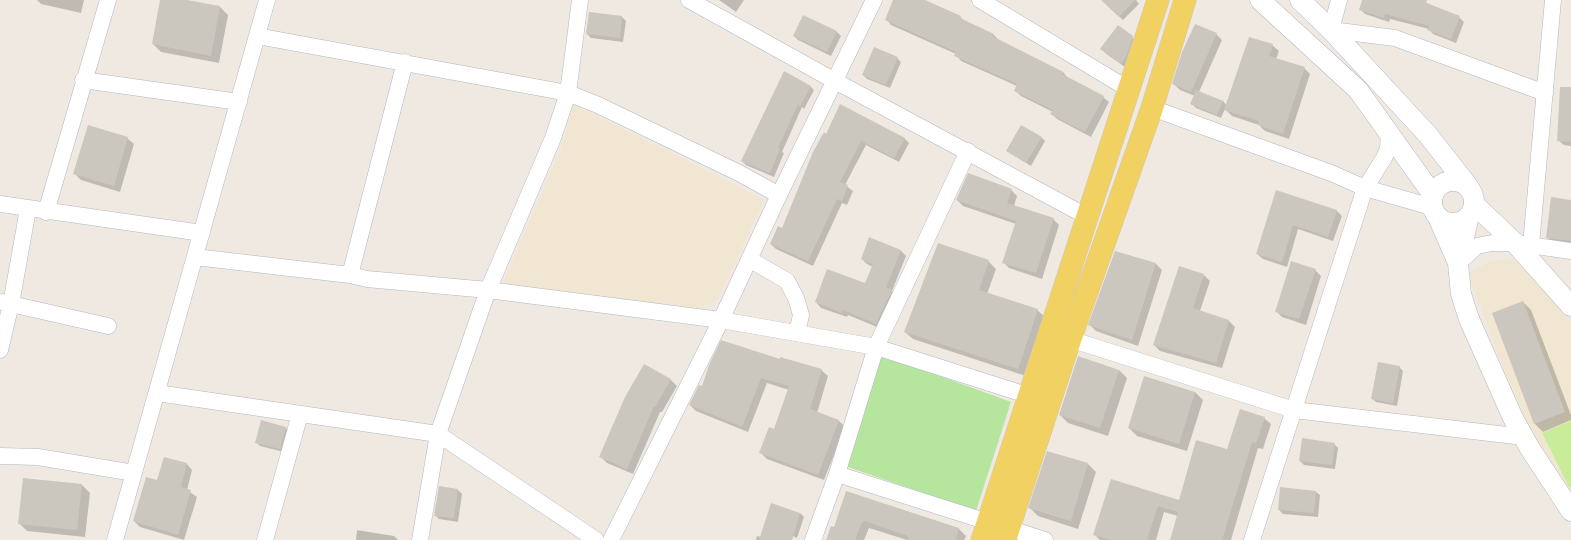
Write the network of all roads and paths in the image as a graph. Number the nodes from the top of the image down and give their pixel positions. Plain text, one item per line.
1 (108, 0) edge
2 (267, 0) edge
3 (580, 0) edge
4 (688, 0) edge
5 (874, 0) edge
6 (982, 0) edge
7 (1158, 0) edge
8 (1185, 0) edge
9 (1260, 0) edge
10 (1300, 0) edge
11 (1339, 0) edge
12 (1554, 0) edge
13 (1331, 30) junction
14 (257, 36) junction
15 (405, 62) junction
16 (83, 80) junction
17 (835, 81) junction
18 (1130, 90) junction
19 (568, 93) junction
20 (1545, 93) junction
21 (239, 102) junction
22 (1152, 108) junction
23 (1389, 132) junction
24 (968, 151) junction
25 (1366, 188) junction
26 (779, 195) junction
27 (1470, 202) junction
28 (0, 204) edge
29 (1434, 206) junction
30 (28, 209) junction
31 (46, 212) junction
32 (1088, 217) junction
33 (202, 233) junction
34 (1523, 244) junction
35 (1571, 251) edge
36 (195, 257) junction
37 (749, 259) junction
38 (1458, 263) junction
39 (350, 275) junction
40 (488, 290) junction
41 (5, 303) edge
42 (1571, 306) edge
43 (721, 320) junction
44 (108, 326) dead end
45 (797, 333) junction
46 (1060, 336) junction
47 (876, 347) junction
48 (0, 350) edge
49 (157, 393) junction
50 (1030, 396) junction
51 (1294, 410) junction
52 (300, 414) junction
53 (438, 434) junction
54 (1524, 437) junction
55 (0, 456) edge
56 (134, 473) junction
57 (837, 474) junction
58 (1571, 511) edge
59 (996, 532) edge
60 (115, 540) edge
61 (265, 540) edge
62 (420, 540) edge
63 (596, 540) edge
64 (611, 540) edge
65 (813, 540) edge
66 (1045, 540) edge
67 (1252, 540) edge

1 - 16 street
2 - 14 street
3 - 19 street
4 - 17 street
5 - 17 street
6 - 18 street
7 - 18 main road
8 - 22 main road
9 - 23 street
10 - 13 street
11 - 13 street
12 - 20 street
13 - 20 street
13 - 27 street
14 - 15 street
14 - 21 street
15 - 19 street
15 - 39 street
16 - 21 street
16 - 31 street
17 - 24 street
17 - 26 street
18 - 32 main road
19 - 26 street
19 - 40 street
20 - 34 street
21 - 33 street
22 - 25 street
22 - 46 main road
23 - 25 street
23 - 29 street
24 - 32 street
24 - 47 street
25 - 29 street
25 - 51 street
26 - 37 street
27 - 29 street
27 - 29 street
27 - 34 street
27 - 38 street
28 - 30 street
29 - 38 street
30 - 31 street
30 - 41 street
31 - 33 street
32 - 46 main road
33 - 36 street
34 - 35 street
34 - 38 street
34 - 42 street
36 - 39 street
36 - 49 street
37 - 43 street
37 - 45 street
38 - 54 street
39 - 40 street
40 - 43 street
40 - 53 street
41 - 44 street
41 - 48 street
43 - 45 street
43 - 64 street
45 - 47 street
46 - 50 main road
46 - 51 street
46 - 59 main road
47 - 50 street
47 - 57 street
49 - 52 street
49 - 56 street
50 - 59 main road
51 - 54 street
51 - 67 street
52 - 53 street
52 - 61 street
53 - 62 street
53 - 63 street
54 - 58 street
55 - 56 street
56 - 60 street
57 - 59 street
57 - 65 street
59 - 66 street

